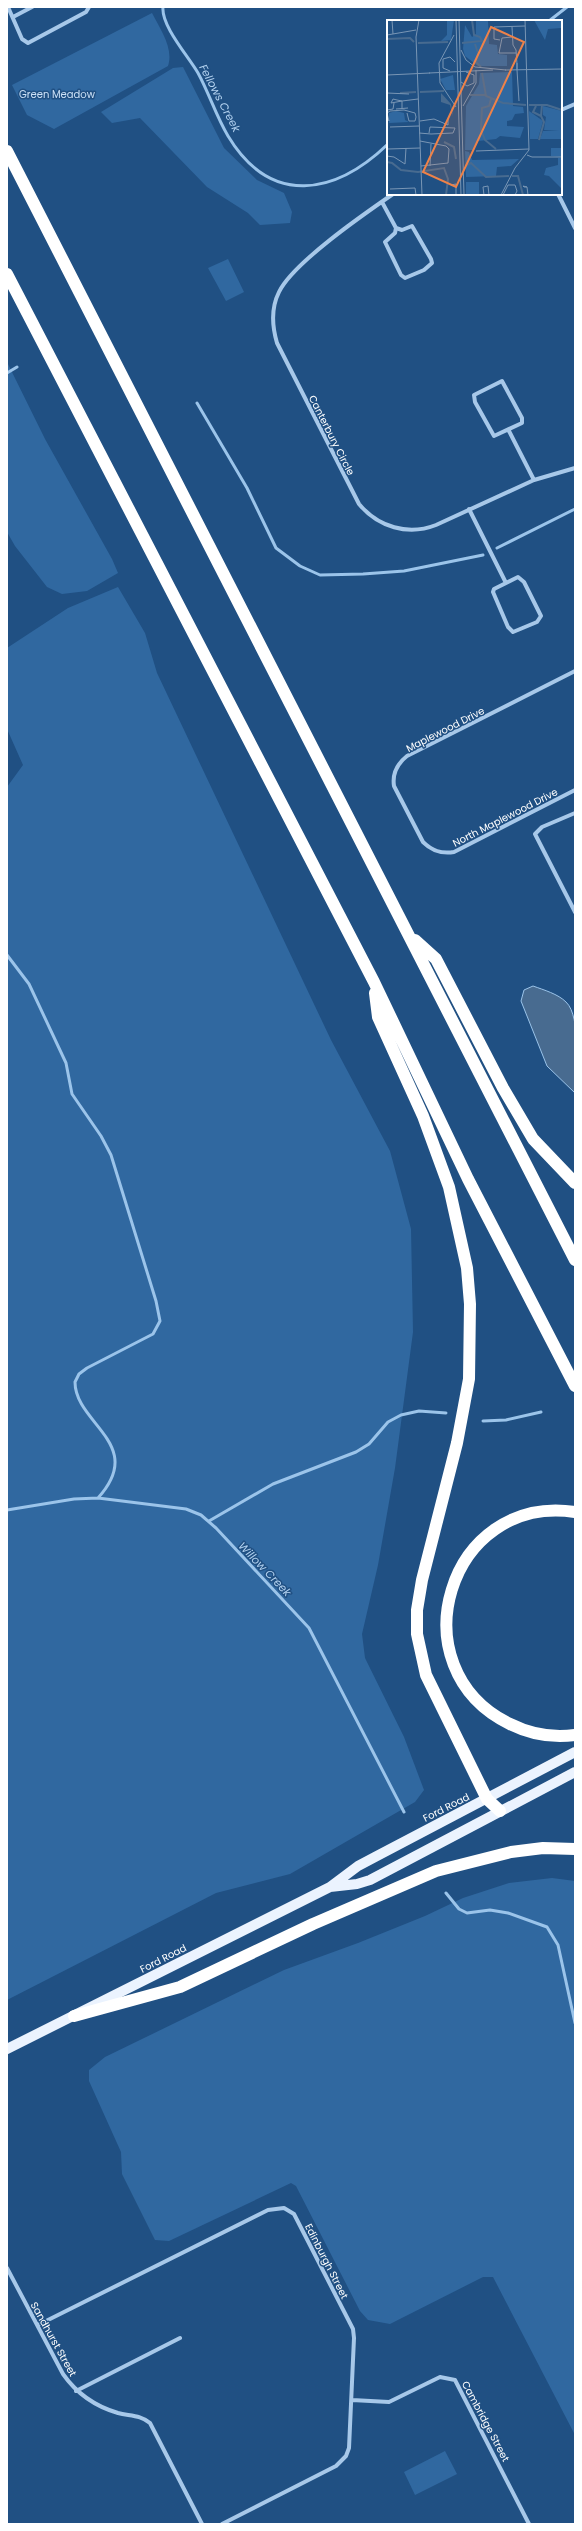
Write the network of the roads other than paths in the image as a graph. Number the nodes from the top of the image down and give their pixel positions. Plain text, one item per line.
1 (8, 7) edge
2 (32, 7) edge
3 (89, 7) edge
4 (13, 17) junction
5 (575, 104) edge
6 (562, 110) edge
7 (7, 151) edge
8 (392, 195) edge
9 (558, 195) edge
10 (382, 202) junction
11 (396, 228) junction
12 (575, 228) edge
13 (7, 274) edge
14 (509, 431) junction
15 (575, 468) edge
16 (534, 480) junction
17 (469, 509) junction
18 (506, 583) junction
19 (575, 671) edge
20 (575, 790) edge
21 (575, 813) edge
22 (441, 853) joint
23 (575, 912) edge
24 (408, 933) junction
25 (374, 982) junction
26 (575, 1183) edge
27 (575, 1260) edge
28 (575, 1386) edge
29 (575, 1512) edge
30 (575, 1735) edge
31 (575, 1752) edge
32 (575, 1772) edge
33 (487, 1799) junction
34 (500, 1811) junction
35 (575, 1848) edge
36 (330, 1887) junction
37 (74, 2016) junction
38 (7, 2050) edge
39 (7, 2268) edge
40 (38, 2325) junction
41 (180, 2338) dead end
42 (76, 2391) junction
43 (352, 2400) junction
44 (202, 2524) edge
45 (222, 2524) edge
46 (529, 2524) edge

1 - 4 street
2 - 4 street
3 - 4 street
5 - 6 street
7 - 24 highway
8 - 10 street, Canterbury Circle
9 - 12 street
10 - 11 street
10 - 17 street, Canterbury Circle
11 - 11 street
13 - 25 highway
14 - 14 street
14 - 16 street
15 - 16 street, Canterbury Circle
16 - 17 street, Canterbury Circle
17 - 18 street
18 - 18 street
19 - 22 street, Maplewood Drive
20 - 22 street, North Maplewood Drive
21 - 23 street
24 - 26 highway
24 - 27 highway
25 - 28 highway
25 - 33 highway
29 - 30 highway
31 - 33 main road, Ford Road
32 - 34 main road, Ford Road
33 - 34 highway
33 - 36 main road, Ford Road
34 - 36 main road, Ford Road
35 - 37 highway
36 - 37 main road, Ford Road
37 - 38 main road, Ford Road
39 - 40 street, Sandhurst Street
40 - 42 street, Sandhurst Street
40 - 43 street, Edinburgh Street
41 - 42 street
42 - 44 street, Sandhurst Street
43 - 45 street, Edinburgh Street
43 - 46 street, Cambridge Street

